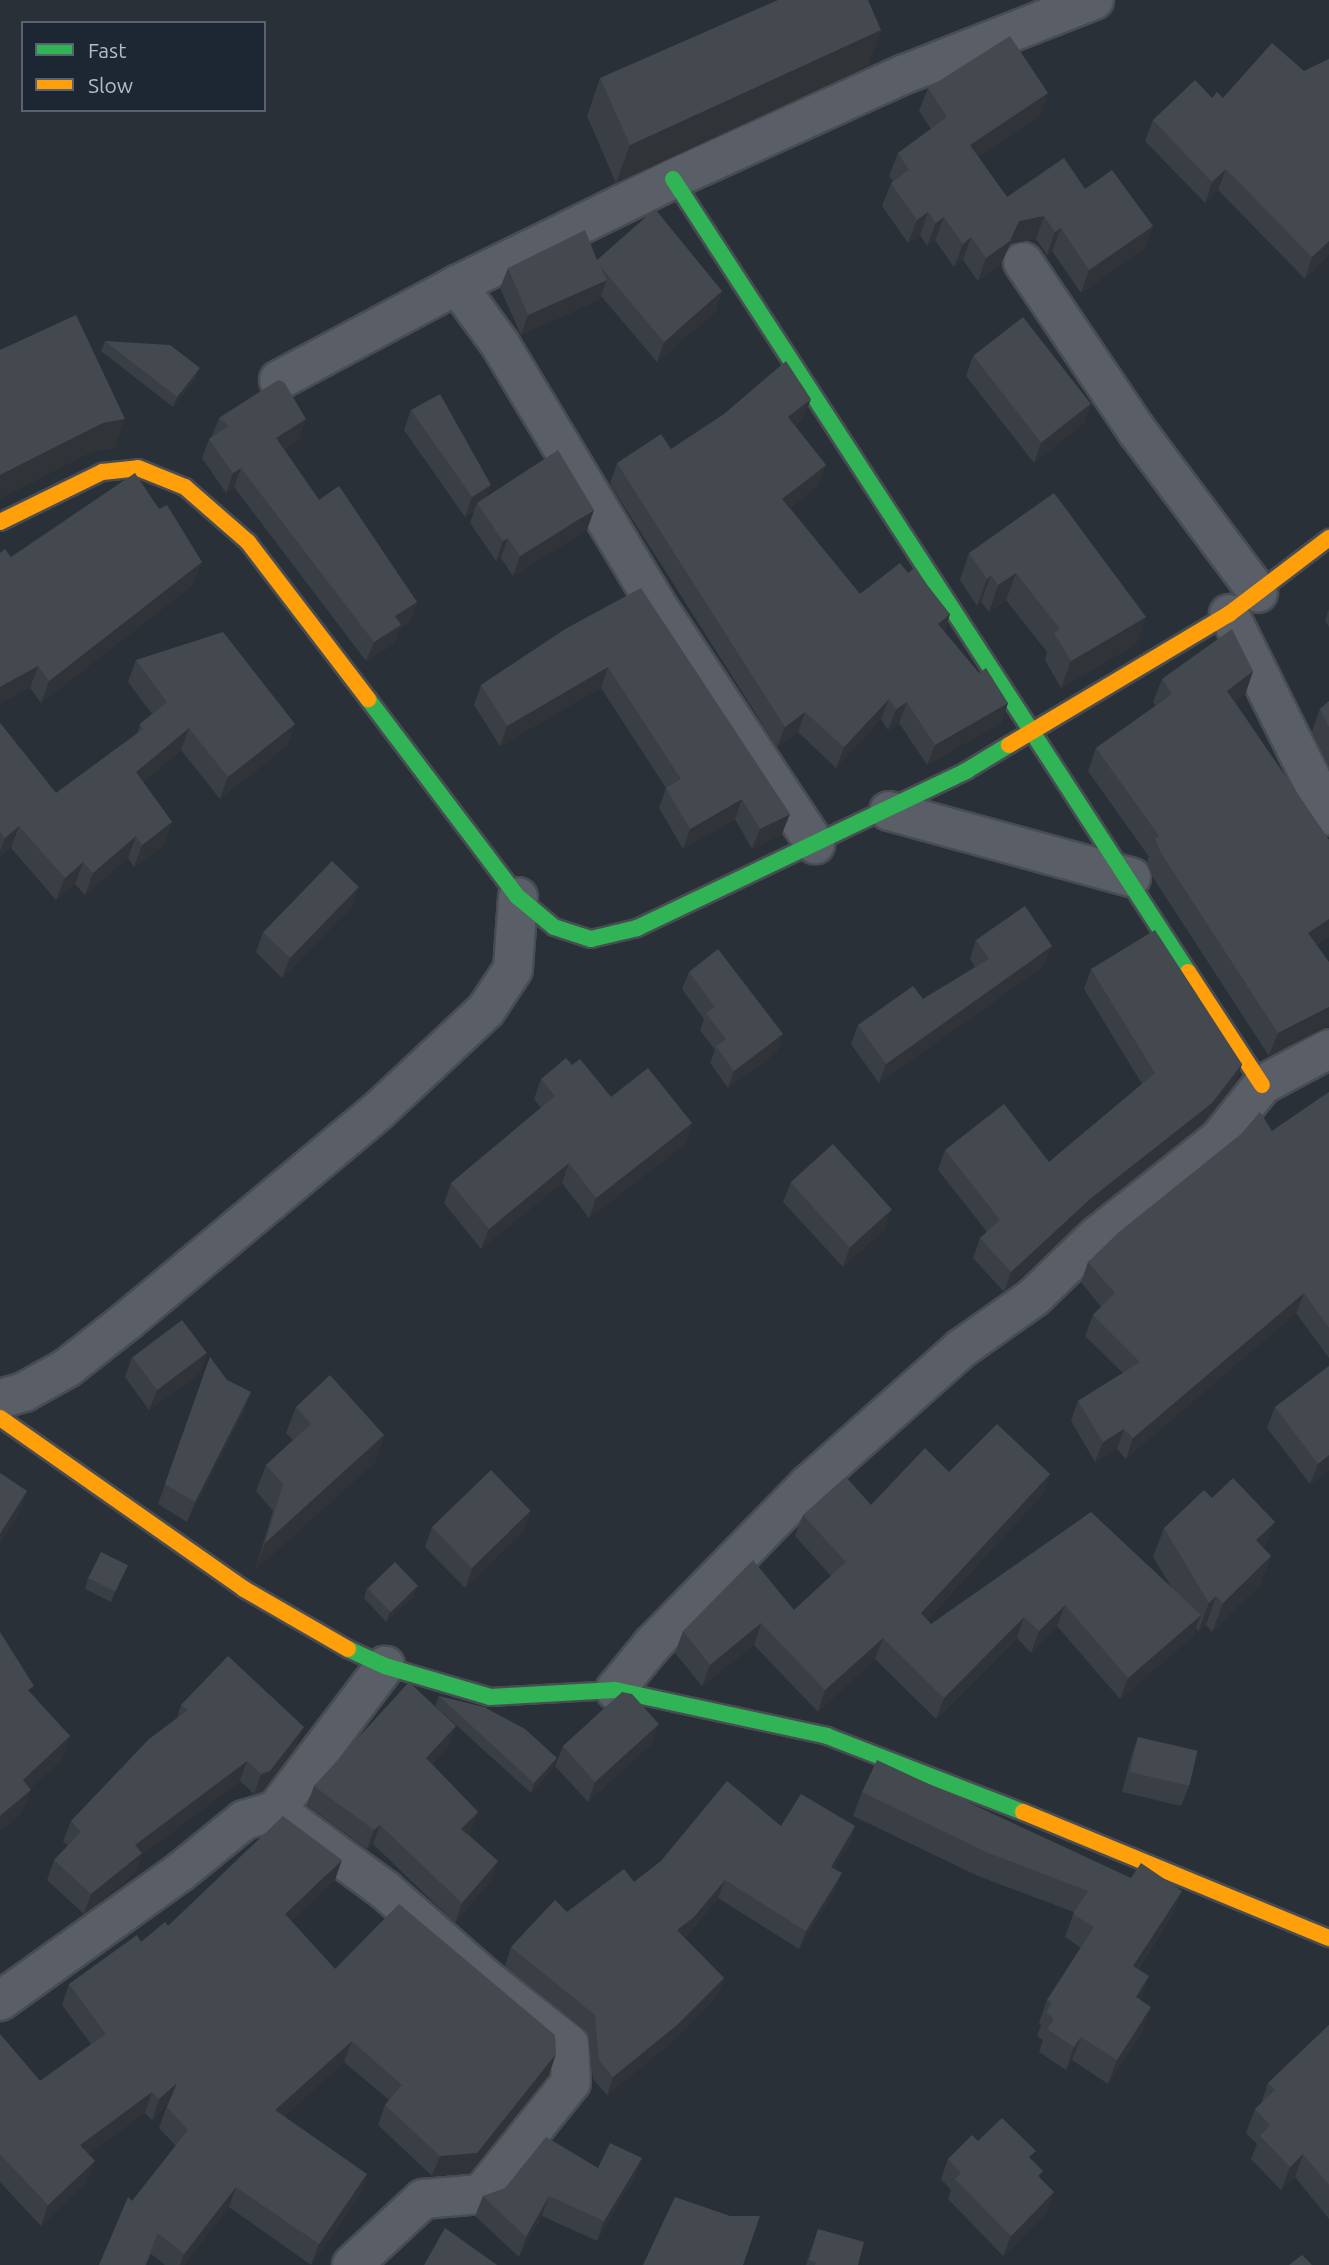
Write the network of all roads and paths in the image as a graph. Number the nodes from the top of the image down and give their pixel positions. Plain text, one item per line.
1 (1094, 0) edge
2 (673, 179) junction
3 (1023, 262) dead end
4 (457, 285) junction
5 (279, 380) edge
6 (0, 522) edge
7 (1329, 538) edge
8 (1244, 604) junction
9 (1032, 732) junction
10 (889, 811) junction
11 (1329, 815) edge
12 (815, 844) junction
13 (1131, 877) junction
14 (518, 897) junction
15 (1329, 1049) edge
16 (1262, 1085) junction
17 (0, 1399) edge
18 (0, 1418) edge
19 (385, 1666) junction
20 (615, 1690) junction
21 (276, 1810) junction
22 (1329, 1938) edge
23 (0, 2001) edge
24 (352, 2265) edge

1 - 2 street
2 - 4 street
2 - 9 street
3 - 8 street
4 - 5 street
4 - 12 street
6 - 14 street
7 - 8 street
8 - 9 street
8 - 11 street
9 - 10 street
9 - 13 street
10 - 12 street
10 - 13 street
12 - 14 street
13 - 16 street
14 - 17 street
15 - 16 street
16 - 20 street
18 - 19 street
19 - 20 street
19 - 21 street
20 - 22 street
21 - 23 street
21 - 24 street

